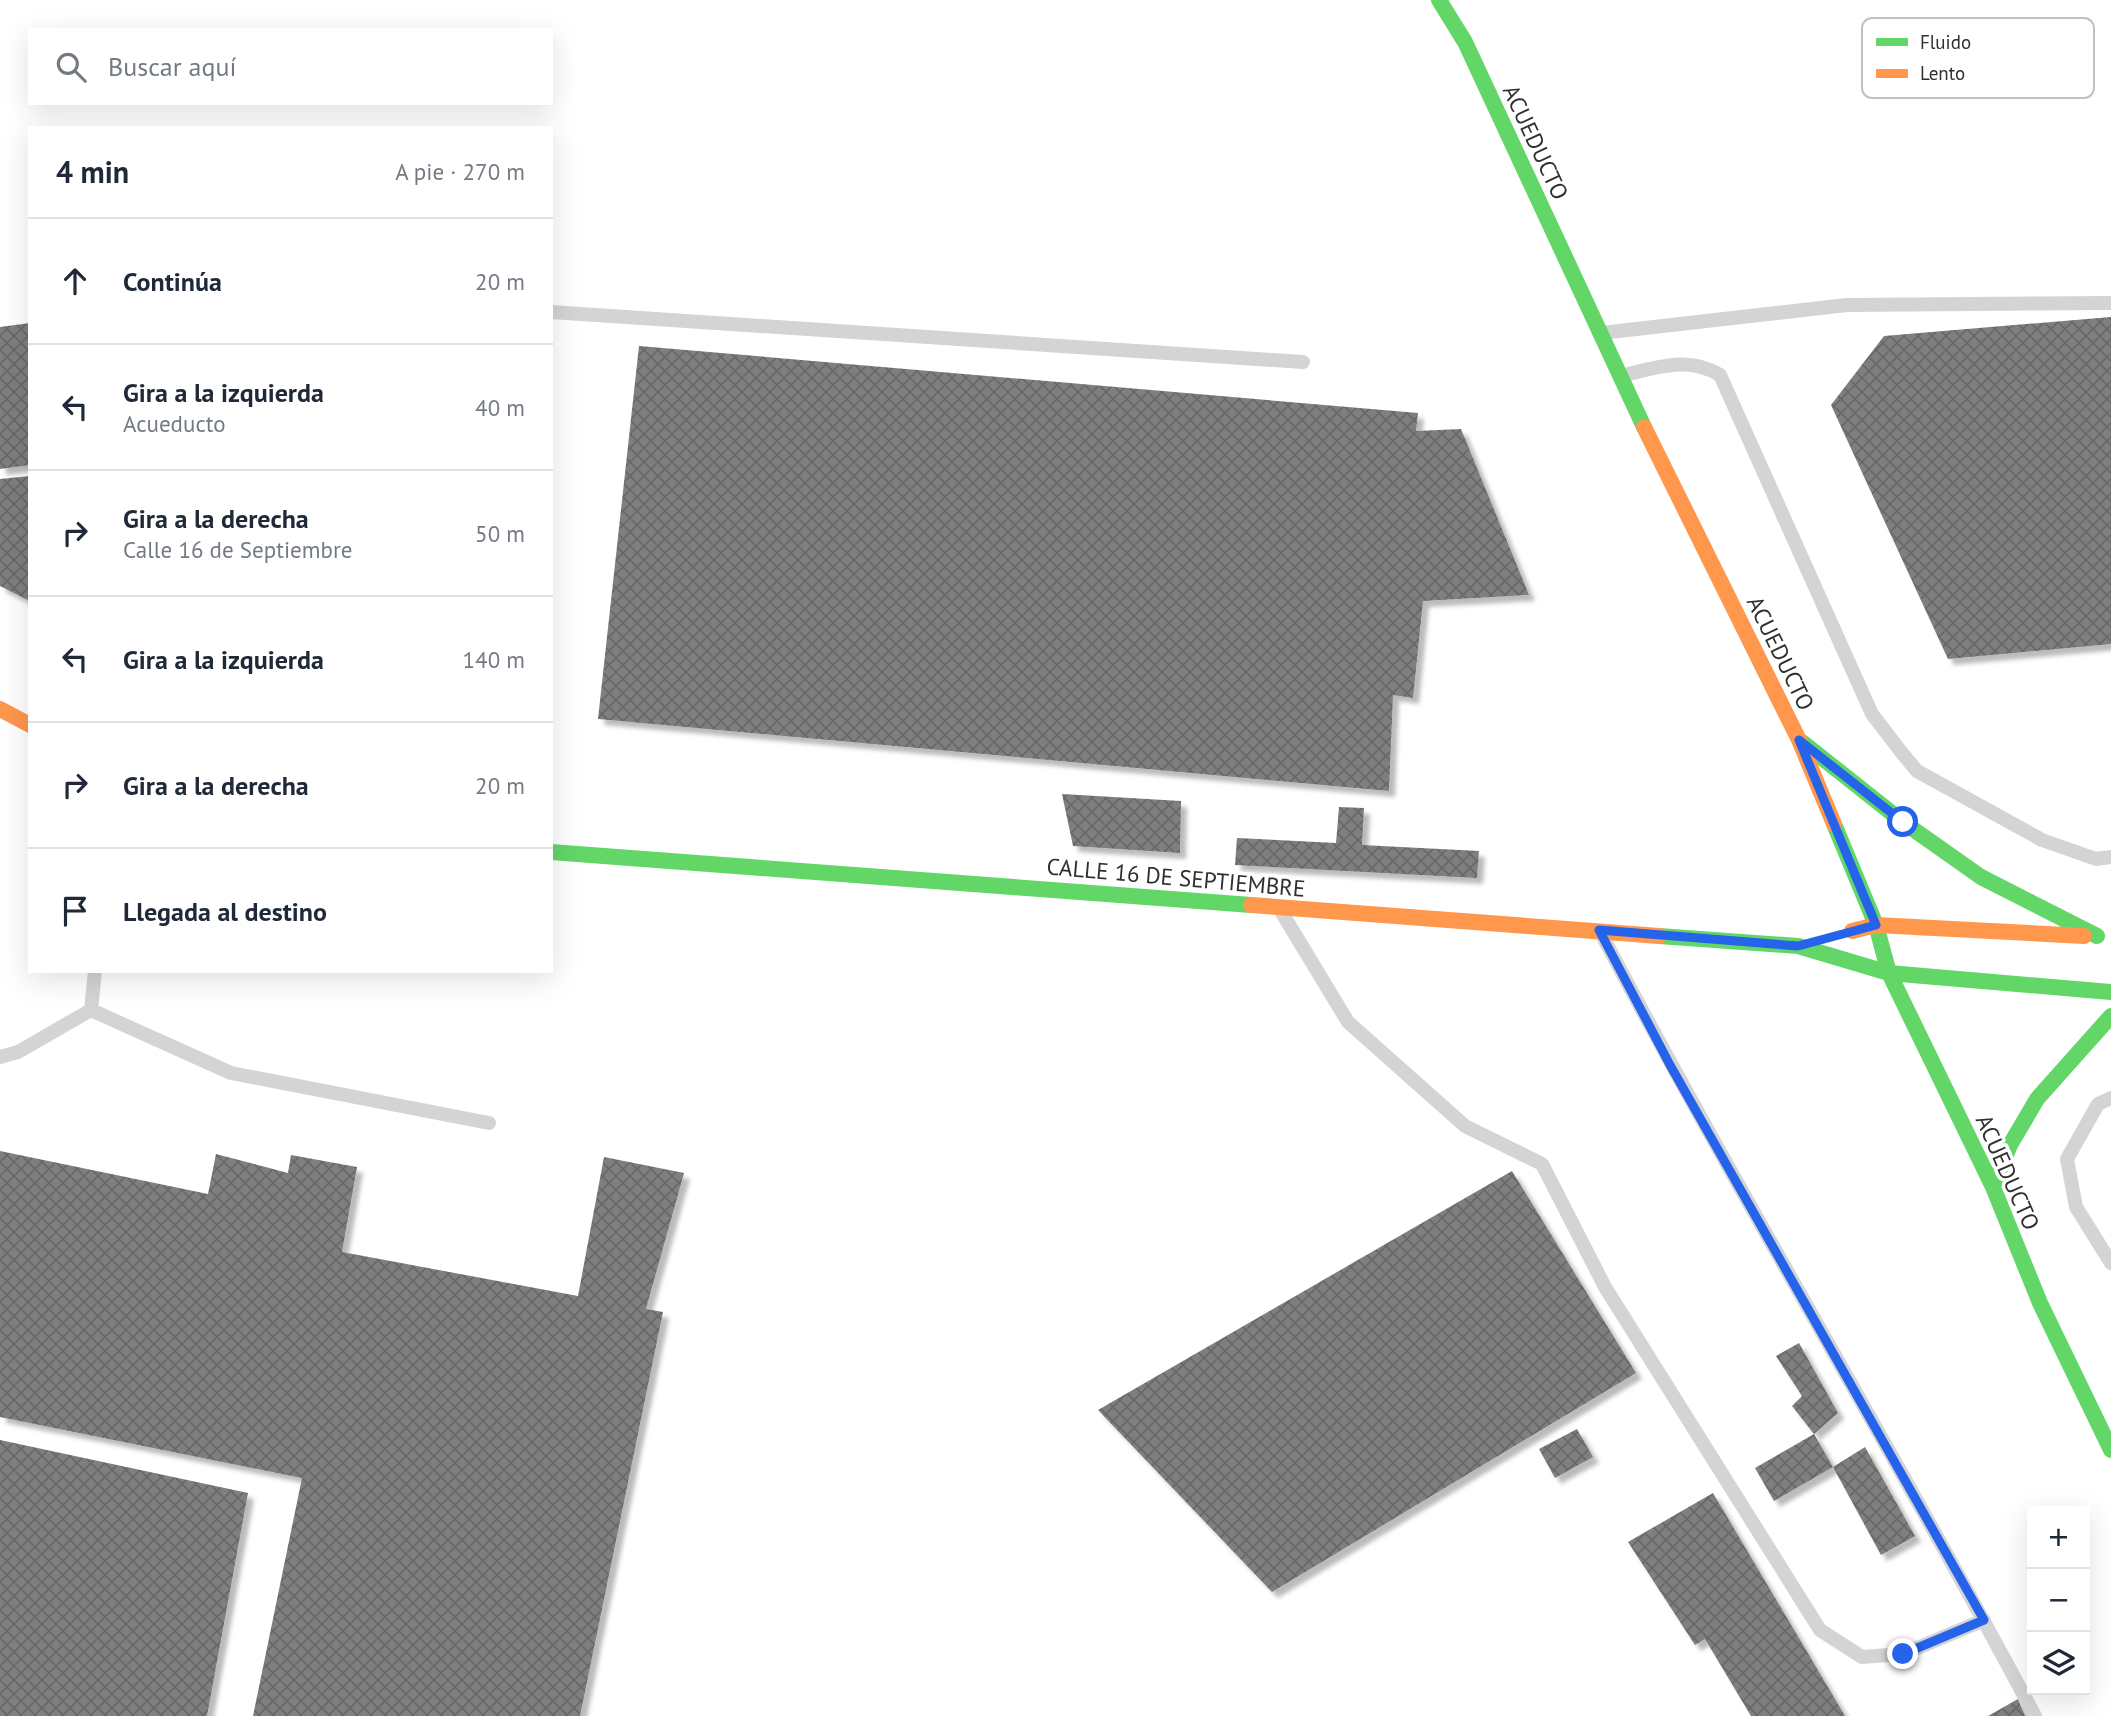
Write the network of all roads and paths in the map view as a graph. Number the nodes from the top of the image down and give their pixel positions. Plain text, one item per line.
1 (1439, 0) edge
2 (2111, 303) edge
3 (553, 312) edge
4 (1599, 333) junction
5 (1303, 362) dead end
6 (1619, 376) junction
7 (0, 709) edge
8 (28, 724) edge
9 (1799, 740) junction
10 (553, 852) edge
11 (2111, 858) edge
12 (1280, 909) junction
13 (1876, 925) junction
14 (1599, 930) junction
15 (2104, 937) edge
16 (1798, 946) junction
17 (95, 973) edge
18 (1889, 974) junction
19 (2111, 992) edge
20 (91, 1010) junction
21 (2111, 1017) edge
22 (0, 1056) edge
23 (2111, 1098) edge
24 (489, 1123) dead end
25 (1993, 1186) junction
26 (2111, 1263) edge
27 (2111, 1450) edge
28 (1984, 1620) junction
29 (2035, 1716) edge

1 - 4 main road, ACUEDUCTO
2 - 4 lane
3 - 5 lane
4 - 6 main road, ACUEDUCTO
6 - 9 main road, ACUEDUCTO
6 - 11 lane
7 - 8 main road
9 - 13 main road, ACUEDUCTO
9 - 15 main road
10 - 12 main road, CALLE 16 DE SEPTIEMBRE
12 - 14 main road, CALLE 16 DE SEPTIEMBRE
12 - 28 lane
13 - 15 main road, CALLE 16 DE SEPTIEMBRE
13 - 16 main road, CALLE 16 DE SEPTIEMBRE
13 - 18 main road, ACUEDUCTO
14 - 16 main road, CALLE 16 DE SEPTIEMBRE
14 - 28 lane
16 - 18 main road, CALLE 16 DE SEPTIEMBRE
17 - 20 lane
18 - 19 main road, CALLE 16 DE SEPTIEMBRE
18 - 25 main road, ACUEDUCTO
20 - 22 lane
20 - 24 lane
21 - 25 main road
23 - 26 lane
25 - 27 main road, ACUEDUCTO
28 - 29 lane

